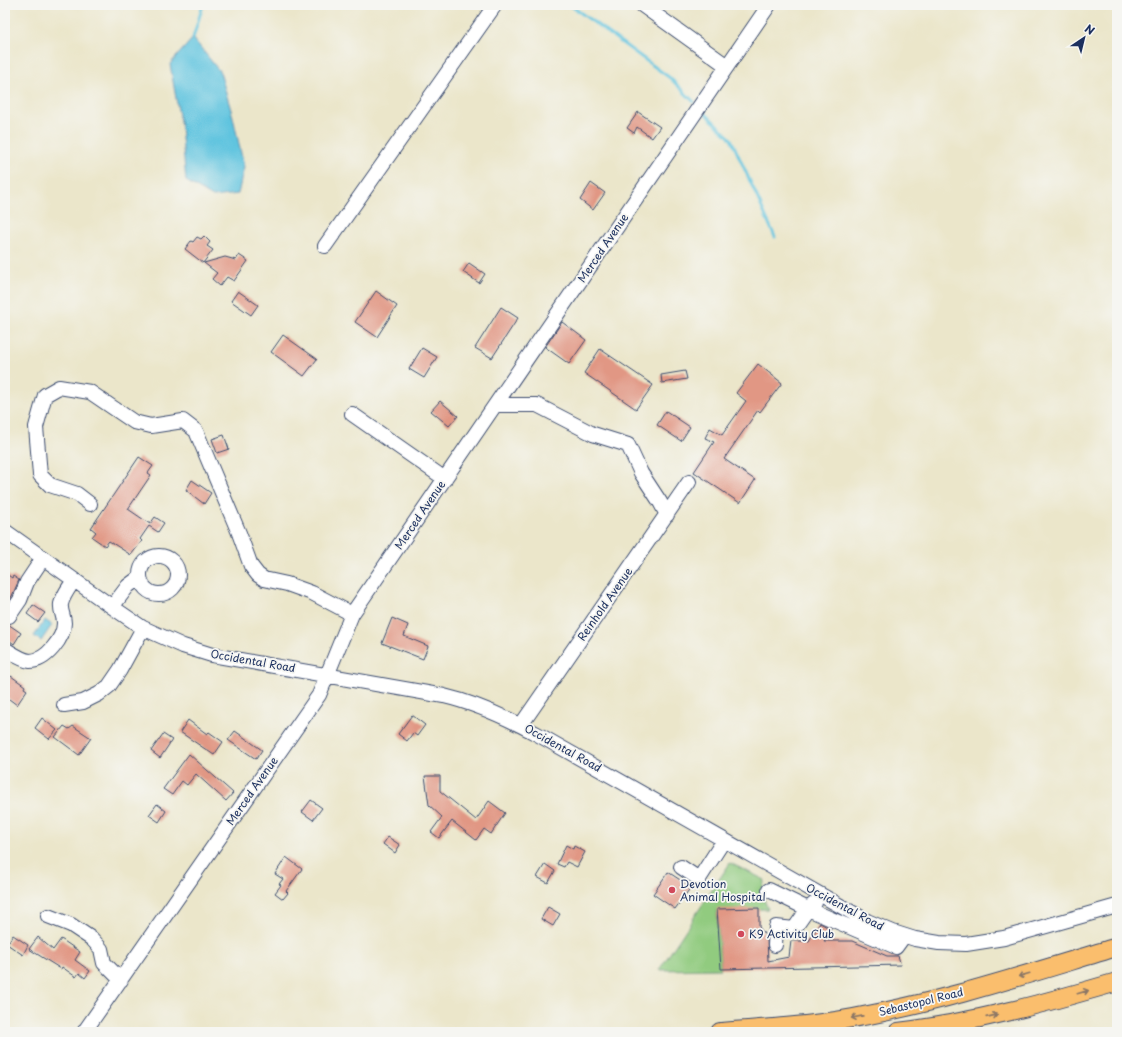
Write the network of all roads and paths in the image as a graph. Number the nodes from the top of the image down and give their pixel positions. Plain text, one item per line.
1 (495, 5) edge
2 (642, 5) edge
3 (769, 5) edge
4 (727, 66) junction
5 (325, 246) dead end
6 (495, 405) junction
7 (352, 414) dead end
8 (445, 478) junction
9 (689, 482) dead end
10 (90, 504) dead end
11 (666, 515) junction
12 (5, 531) edge
13 (43, 558) junction
14 (140, 577) dead end
15 (74, 580) junction
16 (112, 607) junction
17 (352, 614) junction
18 (5, 616) edge
19 (143, 628) junction
20 (5, 649) edge
21 (328, 674) junction
22 (64, 705) dead end
23 (522, 725) junction
24 (724, 840) junction
25 (681, 867) dead end
26 (769, 890) dead end
27 (822, 895) junction
28 (1117, 906) edge
29 (808, 909) junction
30 (48, 916) dead end
31 (904, 936) junction
32 (775, 945) dead end
33 (1117, 947) edge
34 (120, 980) junction
35 (1117, 982) edge
36 (84, 1032) edge
37 (720, 1032) edge
38 (898, 1032) edge

1 - 5 street
2 - 4 street
3 - 4 street, Merced Avenue
4 - 6 street, Merced Avenue
6 - 8 street, Merced Avenue
6 - 11 street
7 - 8 street
8 - 17 street, Merced Avenue
9 - 11 street, Reinhold Avenue
10 - 17 street
11 - 23 street, Reinhold Avenue
12 - 13 street, Occidental Road
13 - 15 street, Occidental Road
13 - 18 street
14 - 16 street
15 - 16 street, Occidental Road
15 - 20 street
16 - 19 street, Occidental Road
17 - 21 street, Merced Avenue
19 - 21 street, Occidental Road
19 - 22 street
21 - 23 street, Occidental Road
21 - 34 street, Merced Avenue
23 - 24 street, Occidental Road
24 - 25 street
24 - 27 street, Occidental Road
26 - 29 street
27 - 29 street
27 - 31 street, Occidental Road
28 - 31 street, Occidental Road
29 - 31 street
29 - 32 street
30 - 34 street
33 -> 37 main road, Sebastopol Road
34 - 36 street, Merced Avenue
38 -> 35 main road

